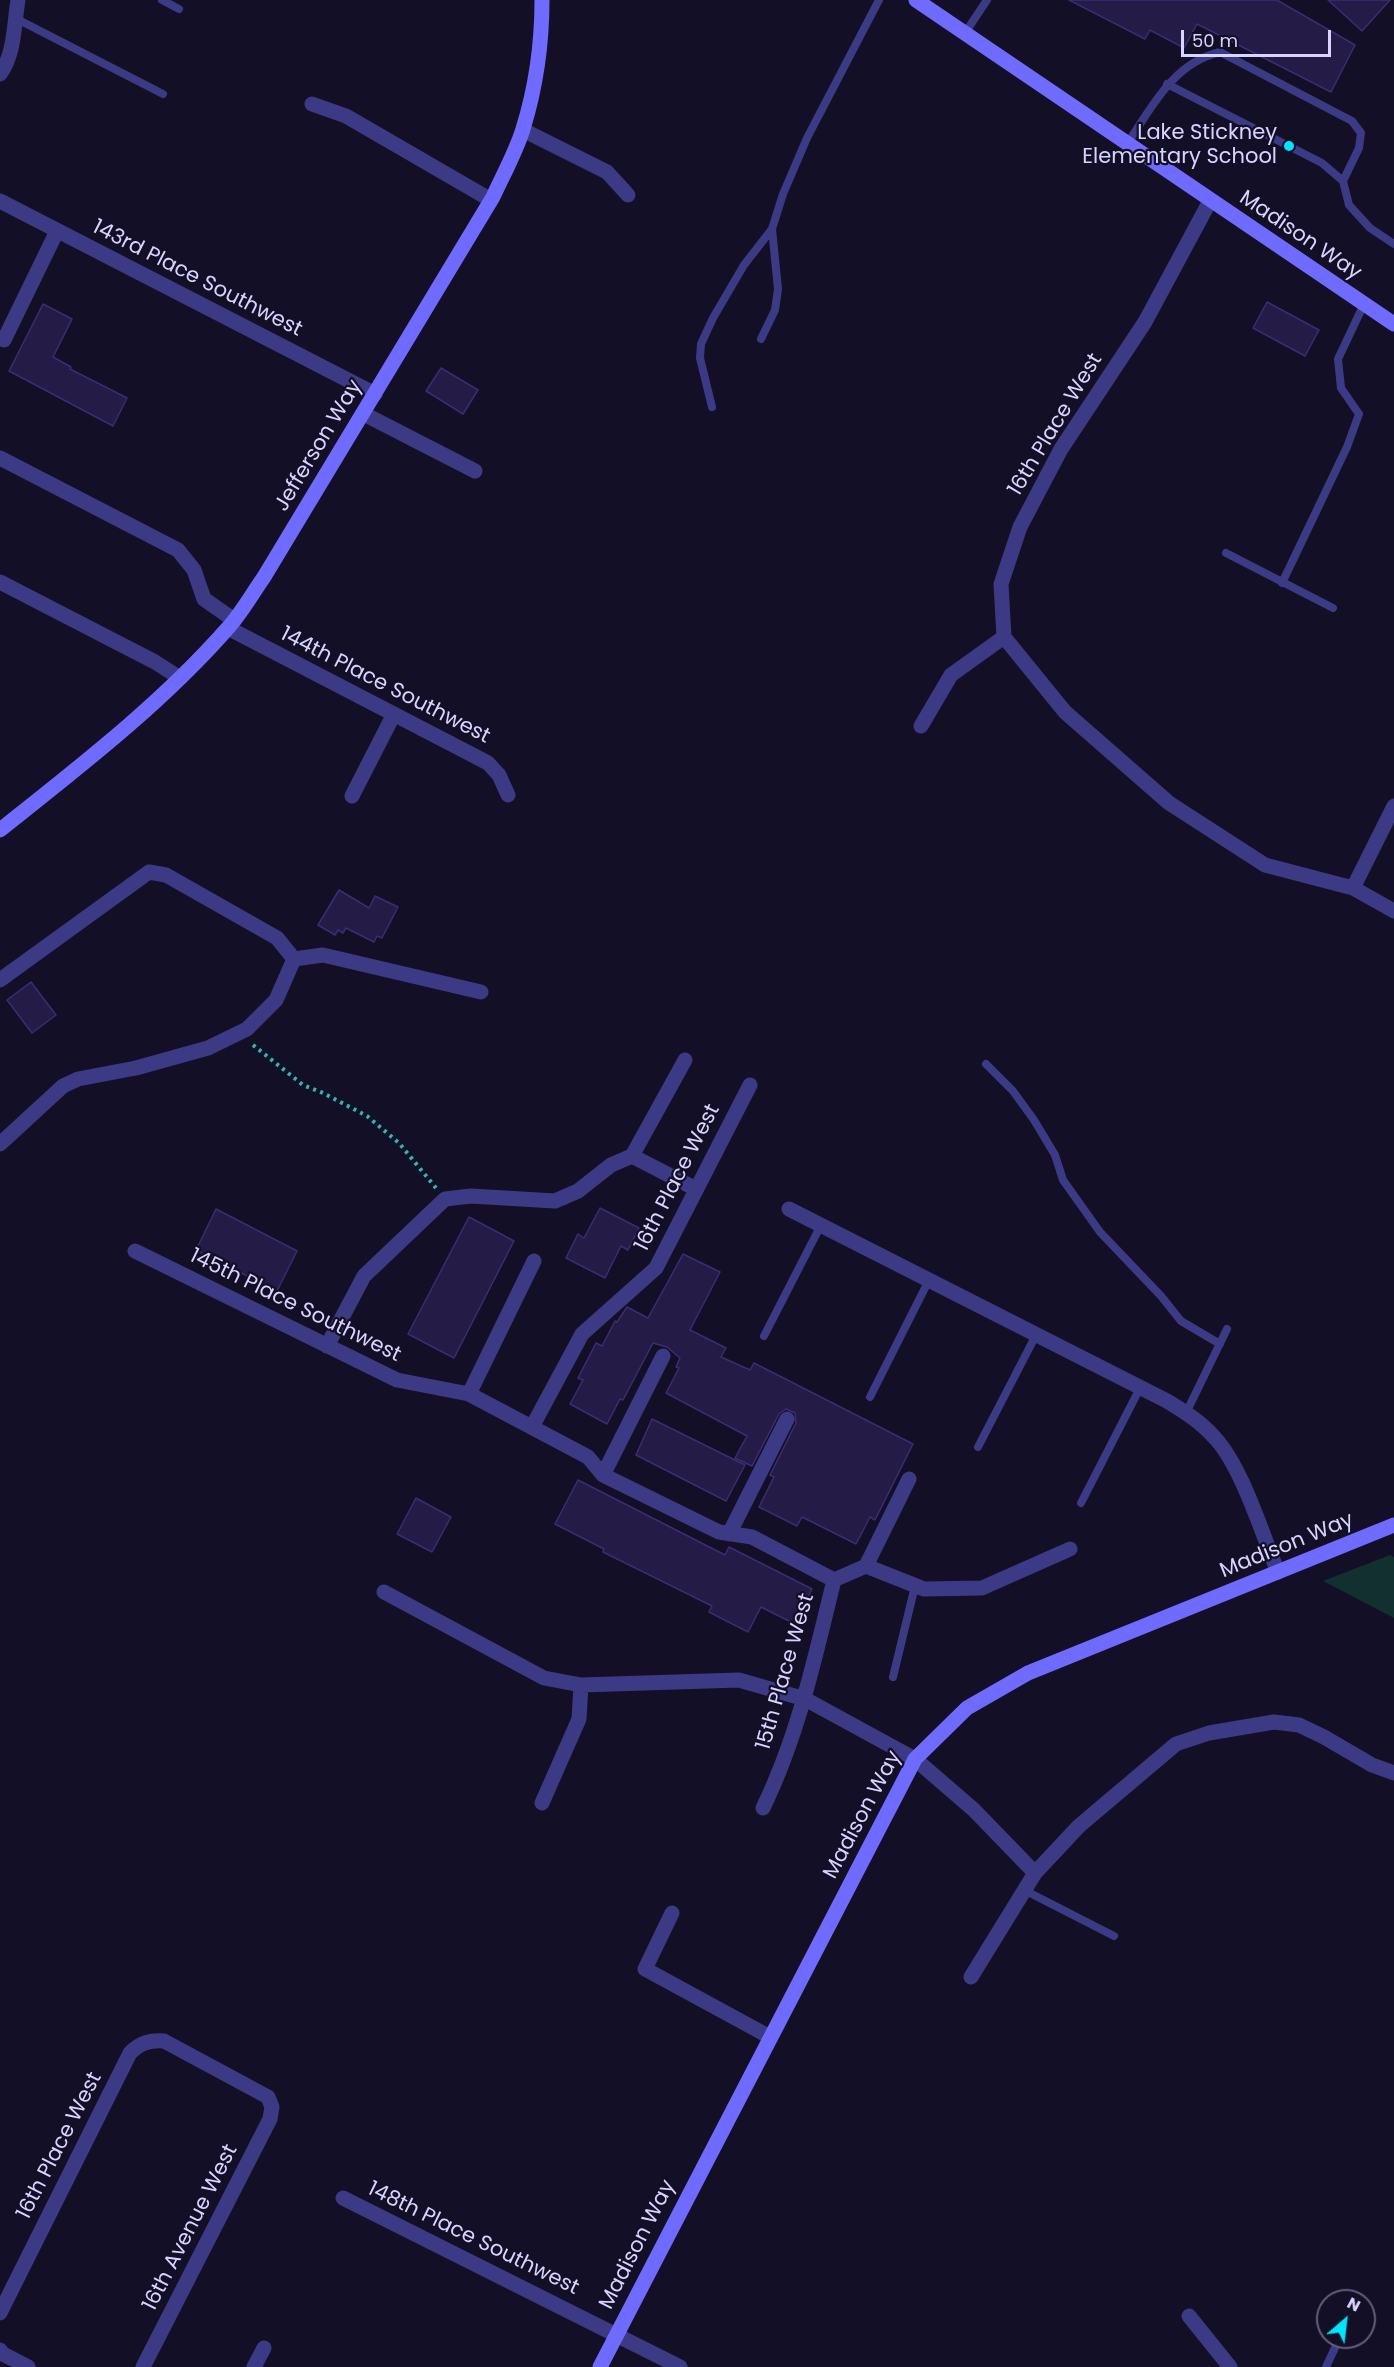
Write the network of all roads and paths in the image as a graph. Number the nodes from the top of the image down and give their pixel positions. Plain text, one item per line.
1 (18, 0) edge
2 (162, 0) edge
3 (542, 0) edge
4 (879, 0) edge
5 (916, 0) edge
6 (987, 0) edge
7 (179, 9) dead end
8 (15, 18) junction
9 (965, 33) junction
10 (0, 74) edge
11 (1167, 84) junction
12 (163, 94) dead end
13 (312, 104) dead end
14 (523, 130) junction
15 (1127, 144) junction
16 (1343, 181) junction
17 (628, 195) dead end
18 (491, 200) junction
19 (0, 201) edge
20 (1210, 201) junction
21 (772, 229) junction
22 (57, 231) junction
23 (1394, 244) edge
24 (1364, 304) junction
25 (1394, 324) edge
26 (760, 339) dead end
27 (4, 340) dead end
28 (375, 394) junction
29 (712, 407) dead end
30 (364, 414) junction
31 (0, 458) edge
32 (475, 471) dead end
33 (1226, 554) dead end
34 (0, 582) edge
35 (1281, 583) junction
36 (1333, 608) dead end
37 (231, 624) junction
38 (1004, 637) junction
39 (180, 678) junction
40 (394, 714) junction
41 (921, 726) dead end
42 (508, 795) dead end
43 (352, 796) dead end
44 (1394, 806) edge
45 (0, 830) edge
46 (1353, 888) junction
47 (1394, 910) edge
48 (294, 959) junction
49 (0, 980) edge
50 (481, 992) dead end
51 (238, 1034) junction
52 (686, 1060) dead end
53 (986, 1064) dead end
54 (750, 1085) dead end
55 (0, 1144) edge
56 (632, 1156) junction
57 (696, 1189) junction
58 (445, 1199) junction
59 (789, 1209) dead end
60 (821, 1225) junction
61 (135, 1251) dead end
62 (534, 1261) dead end
63 (929, 1280) junction
64 (1227, 1329) dead end
65 (1036, 1335) junction
66 (764, 1336) dead end
67 (1220, 1344) junction
68 (327, 1346) junction
69 (663, 1356) dead end
70 (1140, 1388) junction
71 (469, 1394) junction
72 (870, 1397) dead end
73 (1186, 1413) junction
74 (787, 1419) dead end
75 (532, 1427) junction
76 (978, 1447) dead end
77 (603, 1475) junction
78 (909, 1479) dead end
79 (1082, 1503) dead end
80 (1392, 1528) edge
81 (729, 1534) junction
82 (1070, 1549) dead end
83 (866, 1566) junction
84 (1278, 1572) junction
85 (834, 1580) junction
86 (920, 1588) junction
87 (384, 1592) dead end
88 (893, 1677) dead end
89 (581, 1685) junction
90 (805, 1699) junction
91 (915, 1759) junction
92 (1394, 1773) edge
93 (542, 1803) dead end
94 (763, 1808) dead end
95 (1035, 1873) junction
96 (1024, 1890) junction
97 (672, 1913) dead end
98 (1114, 1936) dead end
99 (971, 1977) dead end
100 (770, 2037) junction
101 (152, 2040) joint
102 (343, 2198) dead end
103 (0, 2313) edge
104 (1189, 2316) dead end
105 (616, 2334) junction
106 (264, 2348) dead end
107 (1334, 2349) edge
108 (0, 2350) edge
109 (28, 2367) edge
110 (143, 2367) edge
111 (254, 2367) edge
112 (600, 2367) edge
113 (680, 2367) edge
114 (1230, 2367) edge
115 (1326, 2367) edge

1 - 8 street
2 - 7 lane
3 - 14 street, Jefferson Way
4 - 21 lane
5 - 9 street, Madison Way
6 - 9 lane
8 - 10 street
8 - 12 lane
9 - 15 street, Madison Way
11 - 15 lane
11 - 16 lane
11 - 16 lane
13 - 18 street
14 - 17 street
14 - 18 street, Jefferson Way
15 - 20 street, Madison Way
16 - 23 lane
18 - 28 street, Jefferson Way
19 - 22 street, 143rd Place Southwest
20 - 24 street, Madison Way
20 - 38 street, 16th Place West
21 - 26 lane
21 - 29 lane
22 - 27 street
22 - 28 street, 143rd Place Southwest
24 - 25 street, Madison Way
24 - 35 lane
28 - 30 street, Jefferson Way
30 - 32 street
30 - 37 street, Jefferson Way
31 - 37 street, 144th Place Southwest
33 - 35 lane
34 - 39 street
35 - 36 lane
37 - 39 street, Jefferson Way
37 - 40 street, 144th Place Southwest
38 - 41 street
38 - 46 street
39 - 45 street, Jefferson Way
40 - 42 street, 144th Place Southwest
40 - 43 street
44 - 46 street
46 - 47 street
48 - 49 street
48 - 50 street
48 - 51 street
51 - 55 street
51 - 58 path
52 - 56 street
53 - 67 lane
54 - 57 street, 16th Place West
56 - 57 street
56 - 58 street
57 - 75 street, 16th Place West
58 - 68 street
59 - 60 street
60 - 63 street
60 - 66 lane
61 - 68 street, 145th Place Southwest
62 - 71 street
63 - 65 street
63 - 72 lane
64 - 67 lane
65 - 70 street
65 - 76 lane
67 - 73 lane
68 - 71 street, 145th Place Southwest
69 - 77 street
70 - 73 street
70 - 79 lane
71 - 75 street, 145th Place Southwest
73 - 84 street
74 - 81 street
75 - 77 street, 145th Place Southwest
77 - 81 street, 145th Place Southwest
78 - 83 street
80 - 84 street, Madison Way
81 - 85 street, 145th Place Southwest
82 - 86 street
83 - 85 street
83 - 86 street
84 - 91 street, Madison Way
85 - 90 street, 15th Place West
86 - 88 lane
87 - 89 street
89 - 90 street
89 - 93 street
90 - 91 street
90 - 94 street, 15th Place West
91 - 95 street
91 - 100 street, Madison Way
92 - 95 street
95 - 96 street
96 - 98 lane
96 - 99 street
97 - 100 street
100 - 105 street, Madison Way
101 - 103 street, 16th Place West
101 - 110 street, 16th Avenue West
102 - 105 street, 148th Place Southwest
104 - 114 street
105 - 112 street, Madison Way
105 - 113 street, 148th Place Southwest
106 - 111 street
107 - 115 lane
108 - 109 street

